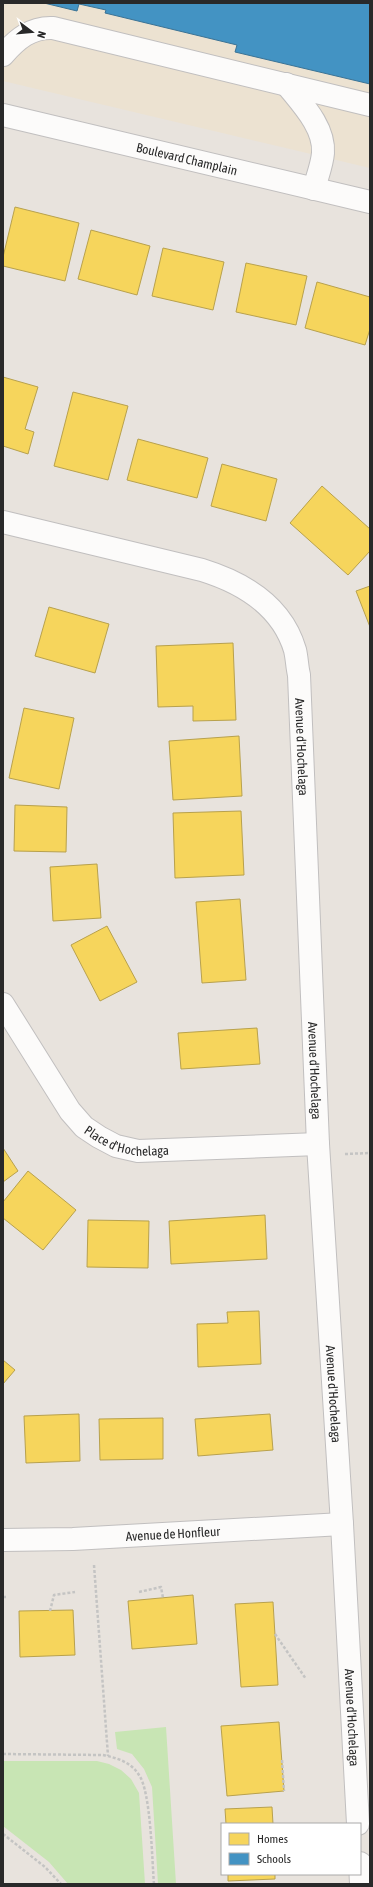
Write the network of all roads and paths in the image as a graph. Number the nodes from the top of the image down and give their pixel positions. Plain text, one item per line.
1 (5, 50) edge
2 (286, 84) junction
3 (370, 105) edge
4 (3, 115) edge
5 (314, 189) junction
6 (370, 202) edge
7 (3, 522) edge
8 (3, 1004) edge
9 (318, 1144) junction
10 (370, 1153) edge
11 (344, 1154) dead end
12 (342, 1524) junction
13 (3, 1540) edge
14 (94, 1557) dead end
15 (75, 1592) dead end
16 (139, 1592) dead end
17 (163, 1598) dead end
18 (50, 1611) dead end
19 (275, 1634) dead end
20 (306, 1679) dead end
21 (3, 1754) edge
22 (108, 1756) junction
23 (282, 1760) dead end
24 (284, 1791) dead end
25 (358, 1823) edge
26 (3, 1834) edge
27 (61, 1884) edge
28 (154, 1884) edge

1 - 2 street
2 - 3 street
2 - 5 street
4 - 5 street, Boulevard Champlain
5 - 6 street, Boulevard Champlain
7 - 9 street, Avenue d'Hochelaga
8 - 9 street, Place d'Hochelaga
9 - 12 street, Avenue d'Hochelaga
10 - 11 path
12 - 13 street, Avenue de Honfleur
12 - 25 street, Avenue d'Hochelaga
14 - 22 path
15 - 18 path
16 - 17 path
19 - 20 path
21 - 22 path
22 - 28 path
23 - 24 path
26 - 27 path

